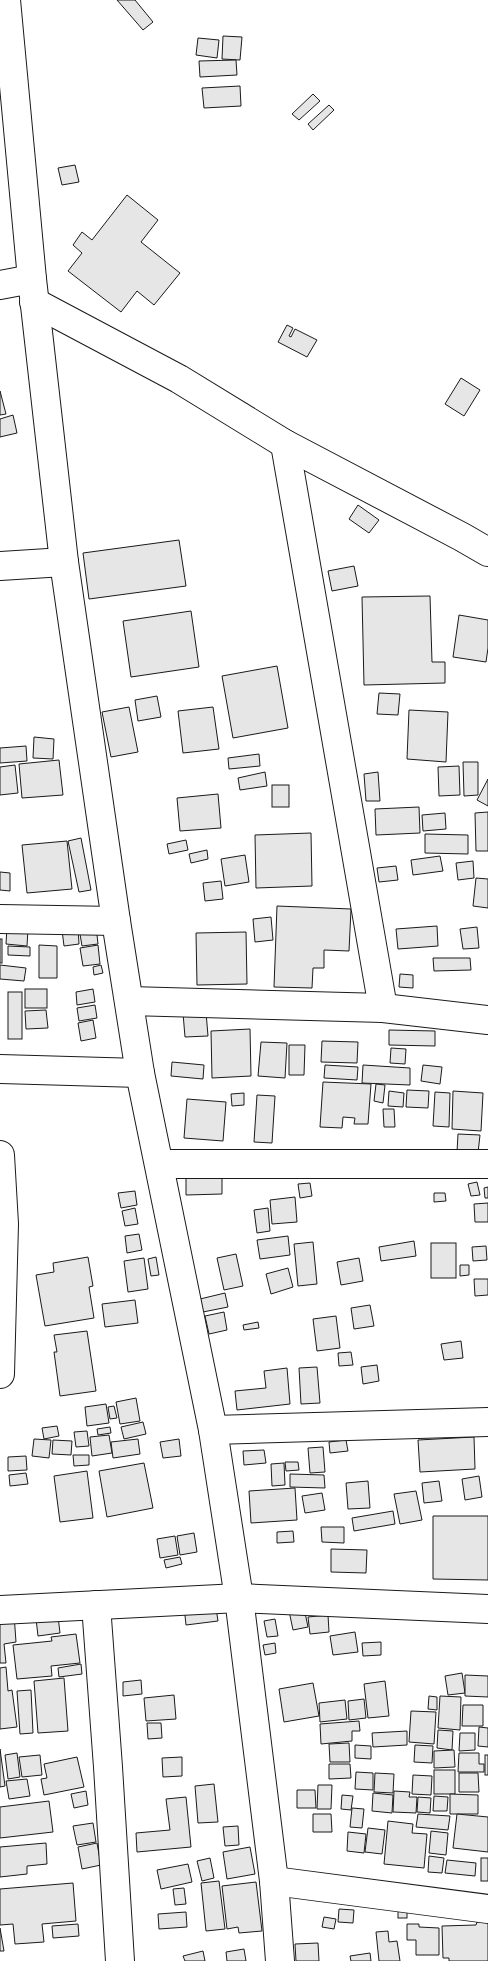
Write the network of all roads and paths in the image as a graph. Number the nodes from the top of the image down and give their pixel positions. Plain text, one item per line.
1 (6, 0) edge
2 (0, 285) edge
3 (33, 291) junction
4 (285, 444) junction
5 (488, 552) edge
6 (64, 562) junction
7 (0, 566) edge
8 (0, 919) edge
9 (116, 921) junction
10 (128, 1001) junction
11 (383, 1008) junction
12 (488, 1020) edge
13 (0, 1069) edge
14 (140, 1073) junction
15 (0, 1156) edge
16 (160, 1164) junction
17 (488, 1164) edge
18 (0, 1374) edge
19 (488, 1422) edge
20 (213, 1430) junction
21 (239, 1598) junction
22 (96, 1605) junction
23 (488, 1609) edge
24 (0, 1610) edge
25 (274, 1881) junction
26 (488, 1909) edge
27 (120, 1961) edge
28 (280, 1961) edge

1 - 3 street
2 - 3 street
3 - 4 street
3 - 6 street
4 - 5 street
4 - 11 street
6 - 7 street
6 - 9 street
8 - 9 street
9 - 10 street
10 - 11 street
10 - 14 street
11 - 12 street
13 - 14 street
14 - 16 street
15 - 18 street
16 - 17 street
16 - 20 street
19 - 20 street
20 - 21 street
21 - 22 street
21 - 23 street
21 - 25 street
22 - 24 street
22 - 27 street
25 - 26 street
25 - 28 street

